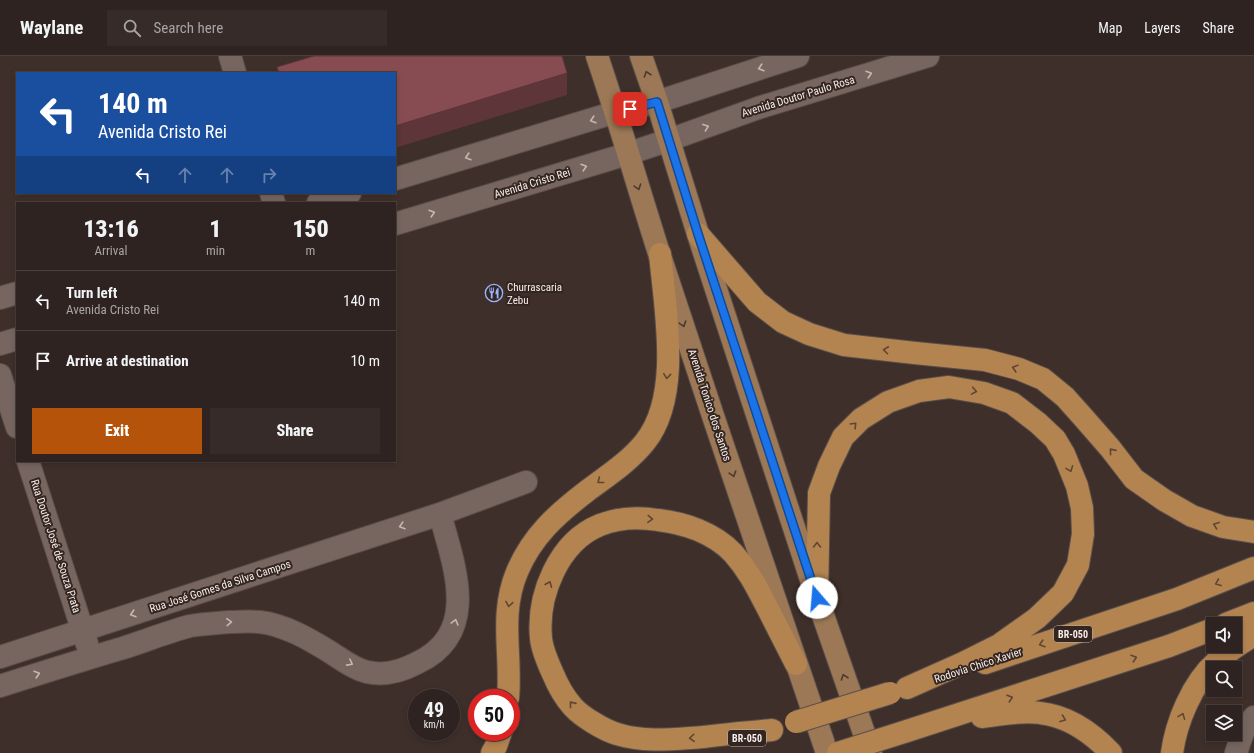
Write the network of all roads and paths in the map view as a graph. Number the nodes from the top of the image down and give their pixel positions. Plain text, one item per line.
1 (230, 56) edge
2 (597, 56) edge
3 (641, 56) edge
4 (798, 56) edge
5 (928, 56) edge
6 (235, 72) edge
7 (657, 102) junction
8 (616, 112) junction
9 (669, 140) junction
10 (627, 154) junction
11 (396, 179) edge
12 (347, 194) edge
13 (321, 202) edge
14 (396, 224) edge
15 (698, 234) junction
16 (660, 254) junction
17 (16, 293) edge
18 (0, 298) edge
19 (16, 339) edge
20 (0, 344) edge
21 (0, 375) edge
22 (16, 424) edge
23 (28, 462) edge
24 (526, 482) dead end
25 (440, 514) junction
26 (1254, 532) edge
27 (1254, 568) edge
28 (817, 598) junction
29 (1254, 613) edge
30 (1242, 618) edge
31 (83, 631) junction
32 (1206, 632) edge
33 (1254, 635) edge
34 (0, 657) edge
35 (91, 657) junction
36 (796, 664) junction
37 (0, 686) edge
38 (508, 689) edge
39 (898, 690) junction
40 (1254, 717) edge
41 (927, 725) junction
42 (772, 730) junction
43 (498, 741) edge
44 (492, 753) edge
45 (699, 753) edge
46 (827, 753) edge
47 (838, 753) edge
48 (871, 753) edge
49 (1111, 753) edge
50 (1172, 753) edge
51 (1236, 753) edge

1 - 6 street
2 - 8 main road, Avenida Tonico dos Santos
7 -> 3 main road
4 -> 7 street
9 -> 5 street, Avenida Doutor Paulo Rosa
7 - 8 street
7 - 9 main road
8 - 10 main road, Avenida Tonico dos Santos
8 -> 11 street
9 - 10 street, Avenida Cristo Rei
9 - 15 main road
14 -> 10 street, Avenida Cristo Rei
10 -> 16 main road, Avenida Tonico dos Santos
12 - 13 street
26 -> 15 highway
15 - 28 main road
16 -> 36 main road, Avenida Tonico dos Santos
16 -> 38 highway
17 - 18 street
19 - 20 street
21 - 22 street
23 - 31 street, Rua Doutor José de Souza Prata
24 - 25 street, Rua José Gomes da Silva Campos
25 -> 31 street, Rua José Gomes da Silva Campos
35 -> 25 street
27 -> 39 highway, Rodovia Chico Xavier / BR-050
28 -> 39 highway
48 -> 28 main road
29 - 30 highway
31 - 34 street, Rua José Gomes da Silva Campos
31 - 35 street, Rua Doutor José de Souza Prata
41 -> 32 highway
50 -> 33 highway
37 -> 35 street
42 -> 36 highway
36 - 46 main road, Avenida Tonico dos Santos
39 - 42 highway, Rodovia Chico Xavier / BR-050, bridge
40 - 51 street
41 - 47 highway, bridge
41 -> 49 highway
42 - 45 highway, Rodovia Chico Xavier / BR-050
43 - 44 highway

